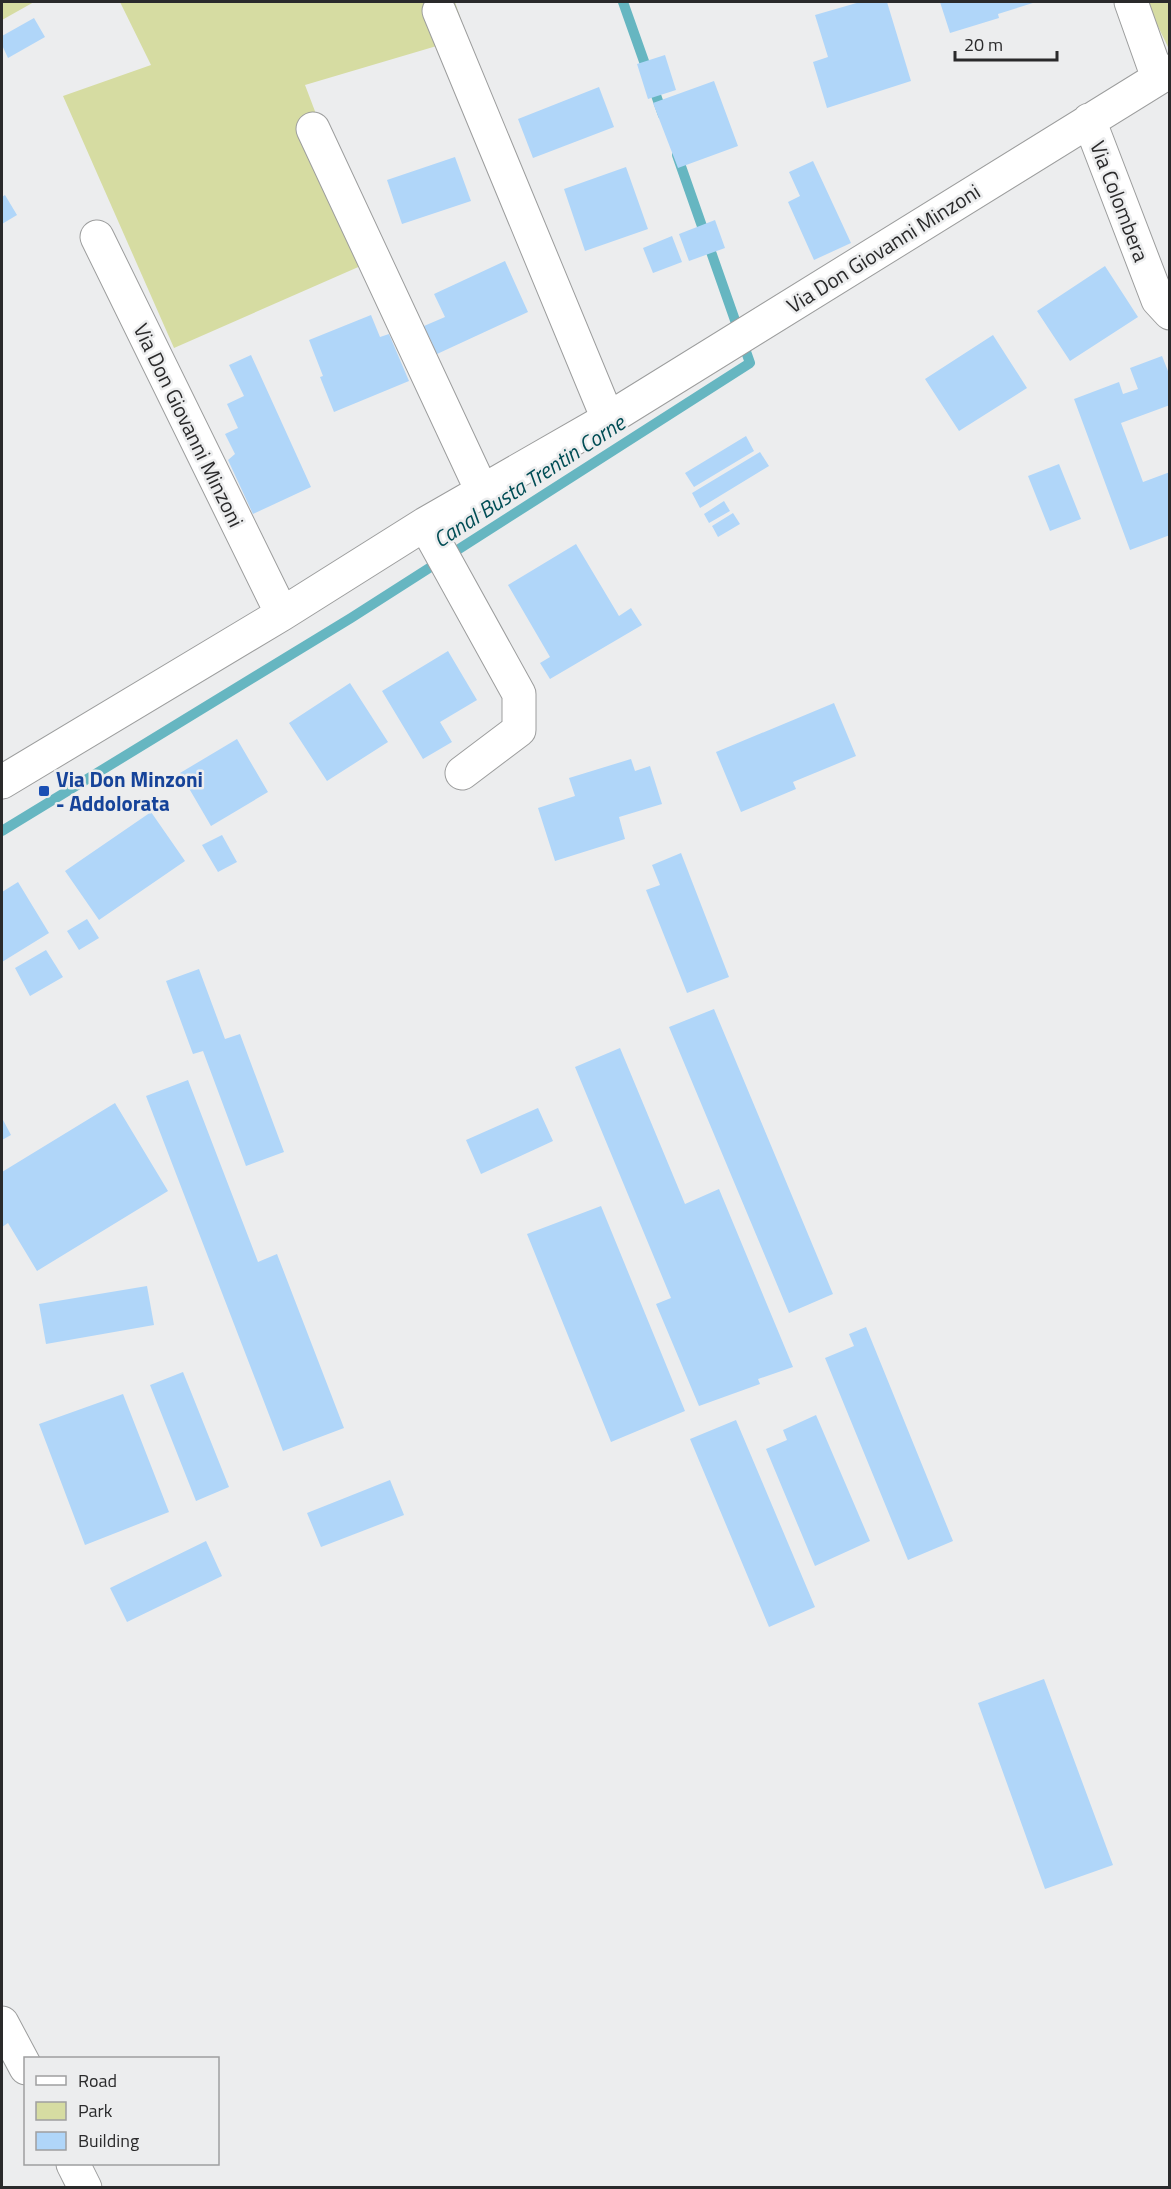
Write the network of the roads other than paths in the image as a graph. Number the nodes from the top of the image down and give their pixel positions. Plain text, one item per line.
1 (1131, 2) edge
2 (440, 11) dead end
3 (1164, 74) edge
4 (1089, 120) junction
5 (313, 129) dead end
6 (97, 237) dead end
7 (1170, 313) edge
8 (608, 418) junction
9 (482, 491) junction
10 (424, 524) junction
11 (282, 614) junction
12 (462, 773) dead end
13 (2, 782) edge
14 (2, 2023) edge
15 (24, 2064) edge
16 (74, 2165) edge
17 (85, 2187) edge

1 - 3 street, Via Don Giovanni Minzoni
2 - 8 street
3 - 4 street, Via Don Giovanni Minzoni
4 - 7 street, Via Colombera
4 - 8 street, Via Don Giovanni Minzoni
5 - 9 street
6 - 11 street, Via Don Giovanni Minzoni
8 - 9 street, Via Don Giovanni Minzoni
9 - 10 street, Via Don Giovanni Minzoni
10 - 11 street, Via Don Giovanni Minzoni
10 - 12 street
11 - 13 street, Via Don Giovanni Minzoni
14 - 15 street
16 - 17 street

